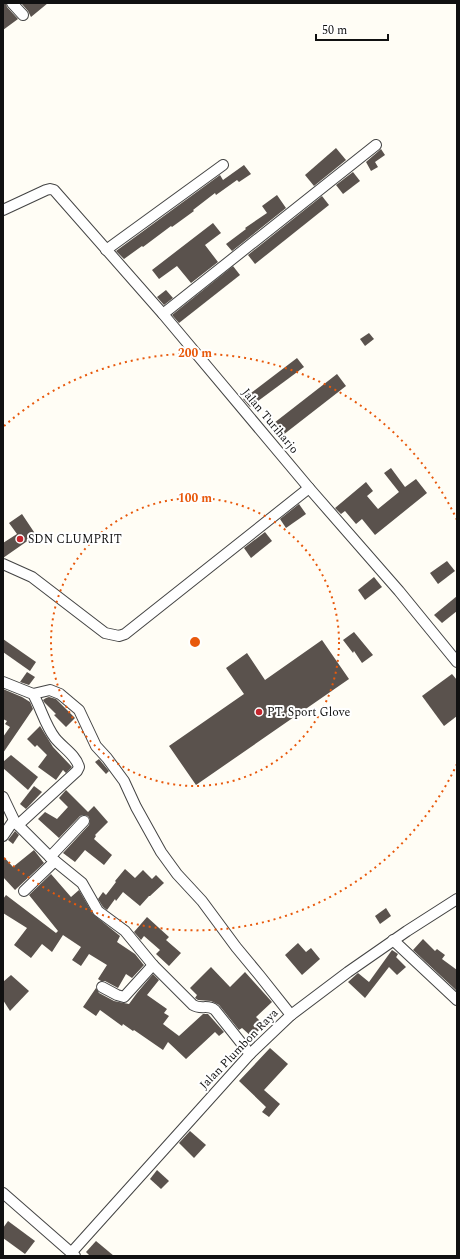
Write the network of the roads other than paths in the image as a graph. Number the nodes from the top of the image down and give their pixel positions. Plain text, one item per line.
1 (12, 3) edge
2 (23, 15) dead end
3 (376, 145) dead end
4 (223, 166) dead end
5 (3, 210) edge
6 (106, 250) junction
7 (163, 314) junction
8 (309, 488) junction
9 (3, 564) edge
10 (457, 662) edge
11 (3, 682) edge
12 (33, 694) junction
13 (3, 797) edge
14 (84, 821) dead end
15 (16, 823) junction
16 (3, 836) edge
17 (53, 859) junction
18 (24, 891) dead end
19 (457, 899) edge
20 (393, 940) junction
21 (153, 965) junction
22 (102, 987) dead end
23 (457, 1000) edge
24 (291, 1015) junction
25 (250, 1054) junction
26 (3, 1193) edge
27 (73, 1254) edge

1 - 2 street
3 - 7 street
4 - 6 street
5 - 6 street, Jalan Turiharjo
6 - 7 street, Jalan Turiharjo
7 - 8 street, Jalan Turiharjo
8 - 9 street
8 - 10 street, Jalan Turiharjo
11 - 12 street
12 - 15 street
12 - 24 street
13 - 15 street
14 - 17 street
15 - 16 street
15 - 17 street
17 - 18 street
17 - 21 street
19 - 20 street, Jalan Plumbon Raya
20 - 23 street
20 - 24 street, Jalan Plumbon Raya
21 - 22 street
21 - 25 street
24 - 25 street, Jalan Plumbon Raya
25 - 27 street, Jalan Plumbon Raya
26 - 27 street

